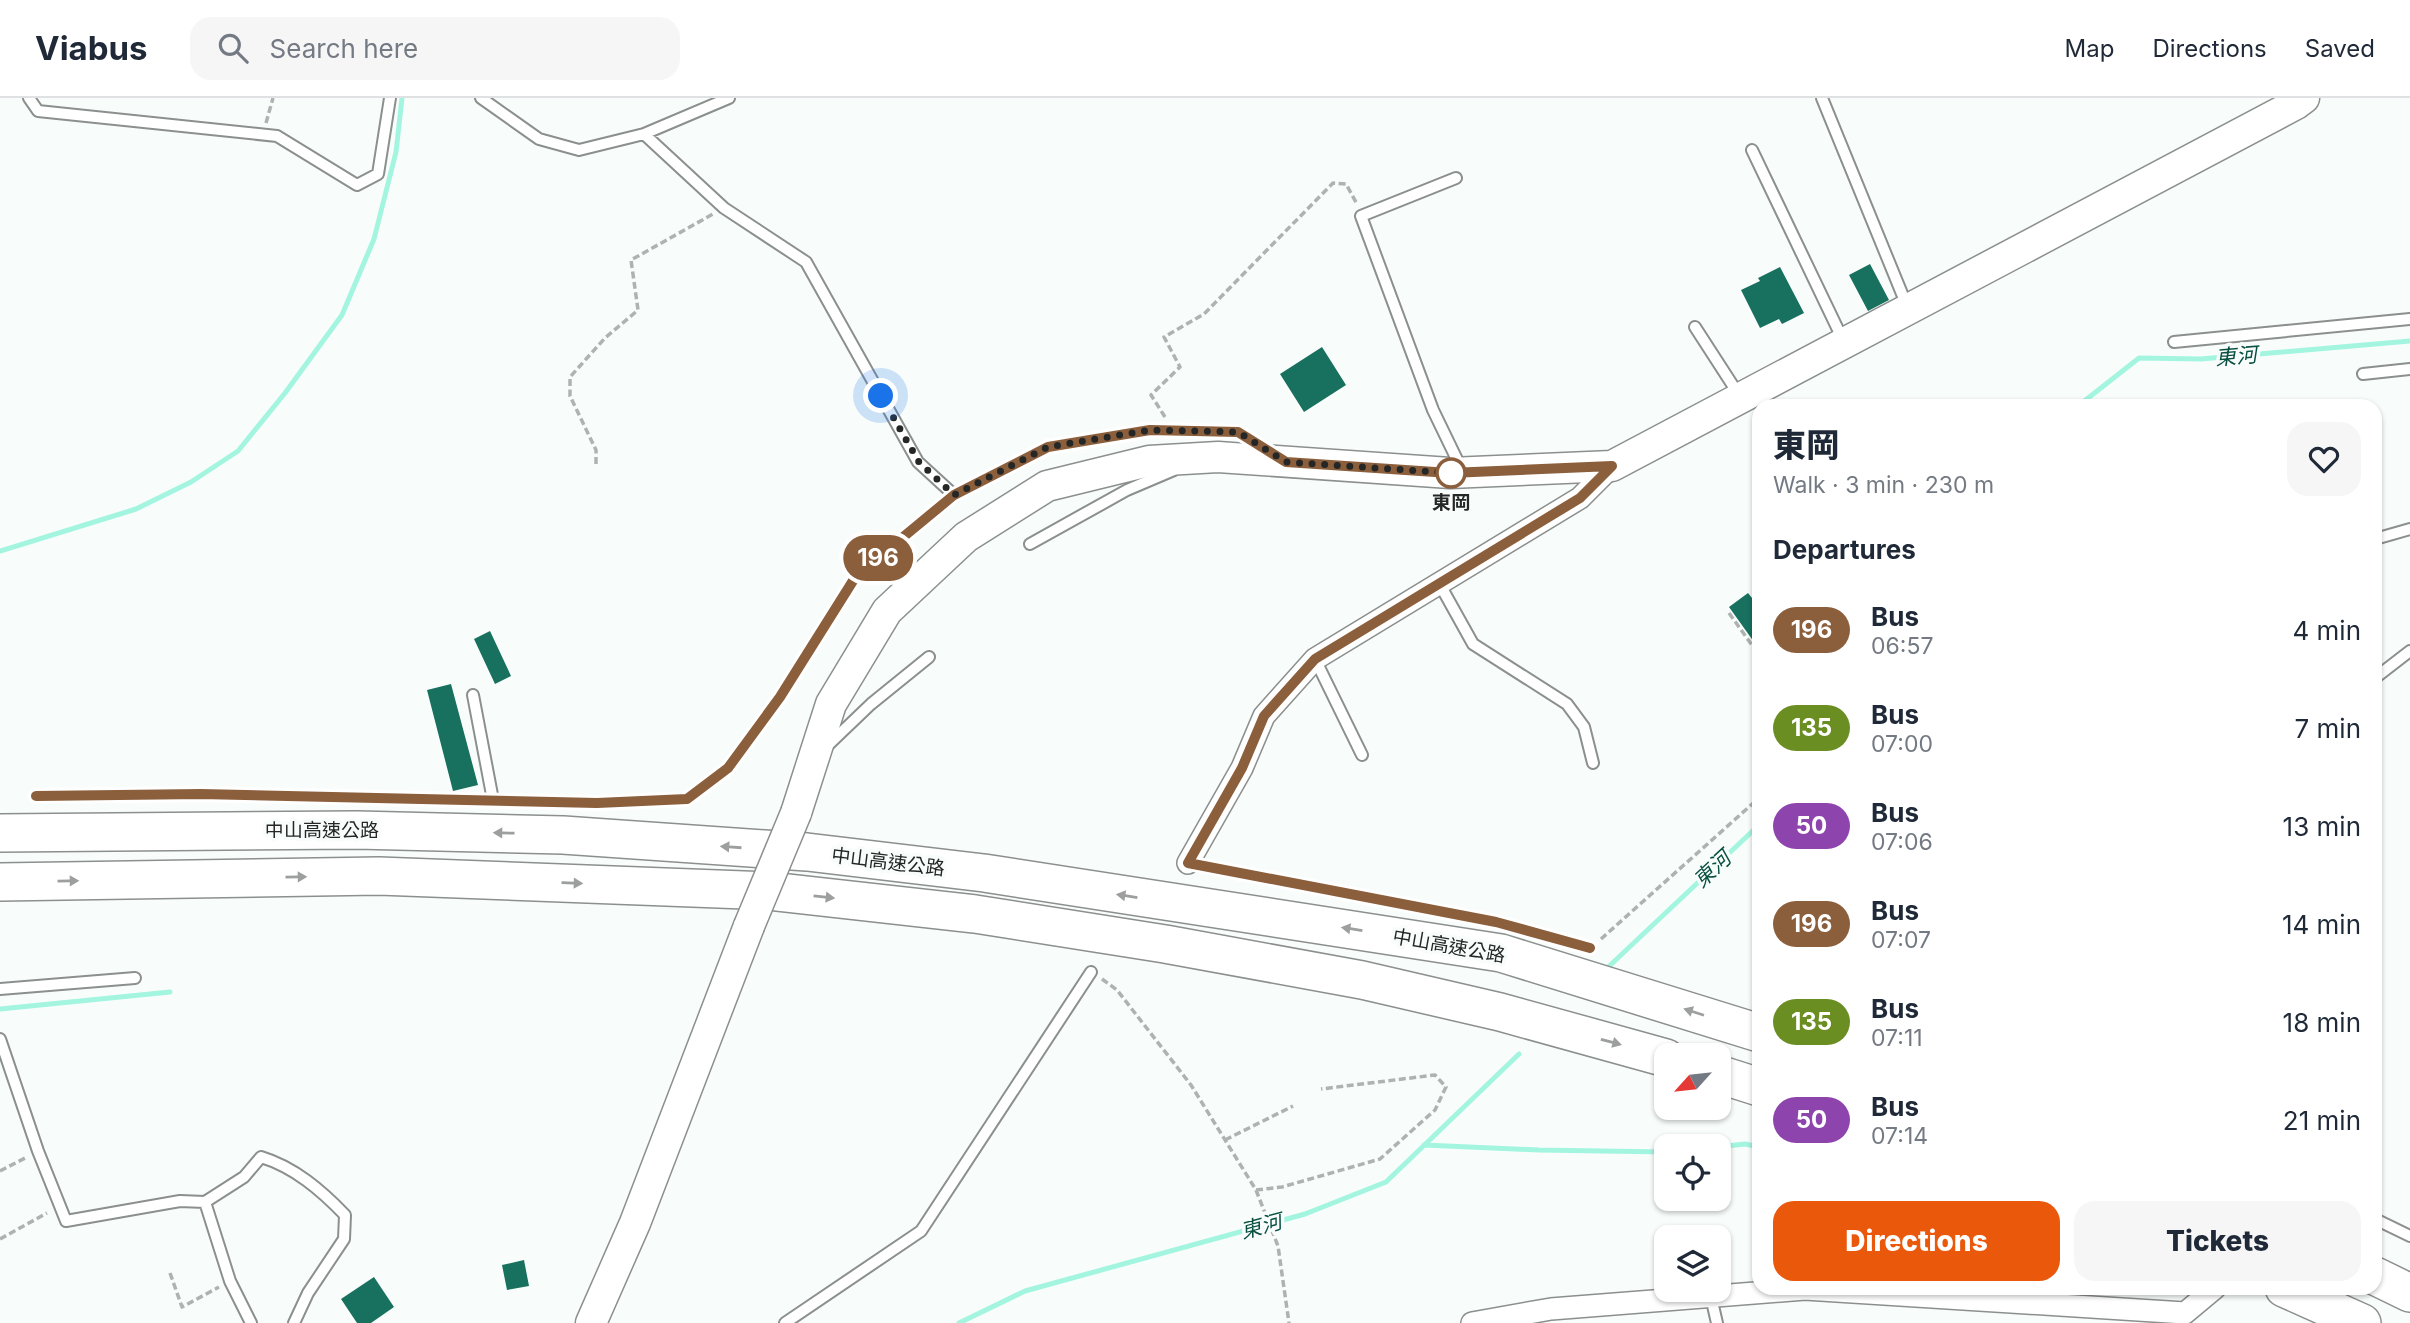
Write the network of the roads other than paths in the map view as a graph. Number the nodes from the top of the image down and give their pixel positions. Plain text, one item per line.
1 (29, 98) edge
2 (390, 98) edge
3 (481, 98) edge
4 (729, 98) edge
5 (1822, 98) edge
6 (2304, 98) edge
7 (644, 134) junction
8 (1752, 150) dead end
9 (1456, 178) dead end
10 (1909, 310) junction
11 (2410, 319) edge
12 (1695, 327) dead end
13 (2174, 342) dead end
14 (1844, 344) junction
15 (2410, 369) edge
16 (2363, 374) dead end
17 (1741, 398) junction
18 (1200, 458) junction
19 (1286, 462) junction
20 (1612, 466) junction
21 (1463, 473) junction
22 (954, 495) junction
23 (2410, 528) edge
24 (2382, 537) edge
25 (1030, 544) dead end
26 (1439, 583) junction
27 (2410, 651) edge
28 (929, 657) dead end
29 (1315, 659) junction
30 (2382, 673) edge
31 (473, 695) dead end
32 (1362, 755) dead end
33 (813, 760) junction
34 (1593, 763) dead end
35 (36, 796) dead end
36 (493, 800) junction
37 (0, 833) edge
38 (1188, 863) joint
39 (0, 882) edge
40 (1593, 970) junction
41 (1091, 972) road end
42 (135, 978) dead end
43 (0, 989) edge
44 (1752, 1030) edge
45 (0, 1039) edge
46 (1654, 1055) edge
47 (1731, 1078) edge
48 (1752, 1085) edge
49 (205, 1202) junction
50 (2382, 1222) edge
51 (2410, 1236) edge
52 (2382, 1279) edge
53 (2410, 1293) edge
54 (1752, 1294) edge
55 (1731, 1295) edge
56 (1900, 1295) edge
57 (2207, 1295) edge
58 (2300, 1295) edge
59 (1654, 1301) edge
60 (1712, 1302) edge
61 (251, 1323) edge
62 (294, 1323) edge
63 (591, 1323) edge
64 (785, 1323) edge
65 (1472, 1323) edge
66 (1717, 1323) edge
67 (2362, 1323) edge

1 - 2 lane
3 - 7 lane
4 - 7 lane
5 - 10 lane
6 - 10 street
7 - 22 lane
8 - 14 lane
9 - 21 lane
10 - 14 street
11 - 13 lane
12 - 17 lane
14 - 17 street
15 - 16 lane
17 - 20 street
18 - 19 street
18 - 25 lane
18 - 33 street
19 - 21 street
19 - 22 lane
20 - 21 street
20 - 26 street
22 - 36 lane
23 - 24 lane
26 - 29 street
26 - 34 lane
27 - 30 lane
28 - 33 lane
29 - 32 lane
29 - 38 street
31 - 36 lane
33 - 63 street, bridge
35 - 36 lane
40 -> 37 highway, 中山高速公路
38 - 40 lane
39 -> 46 highway
44 -> 40 highway, 中山高速公路
41 - 64 lane
42 - 43 lane
45 - 49 lane
47 - 48 highway
49 - 61 lane
49 - 62 lane
50 - 51 lane
52 - 53 highway
54 - 55 street
56 - 57 street
58 - 67 highway
59 - 65 street
60 - 66 lane

